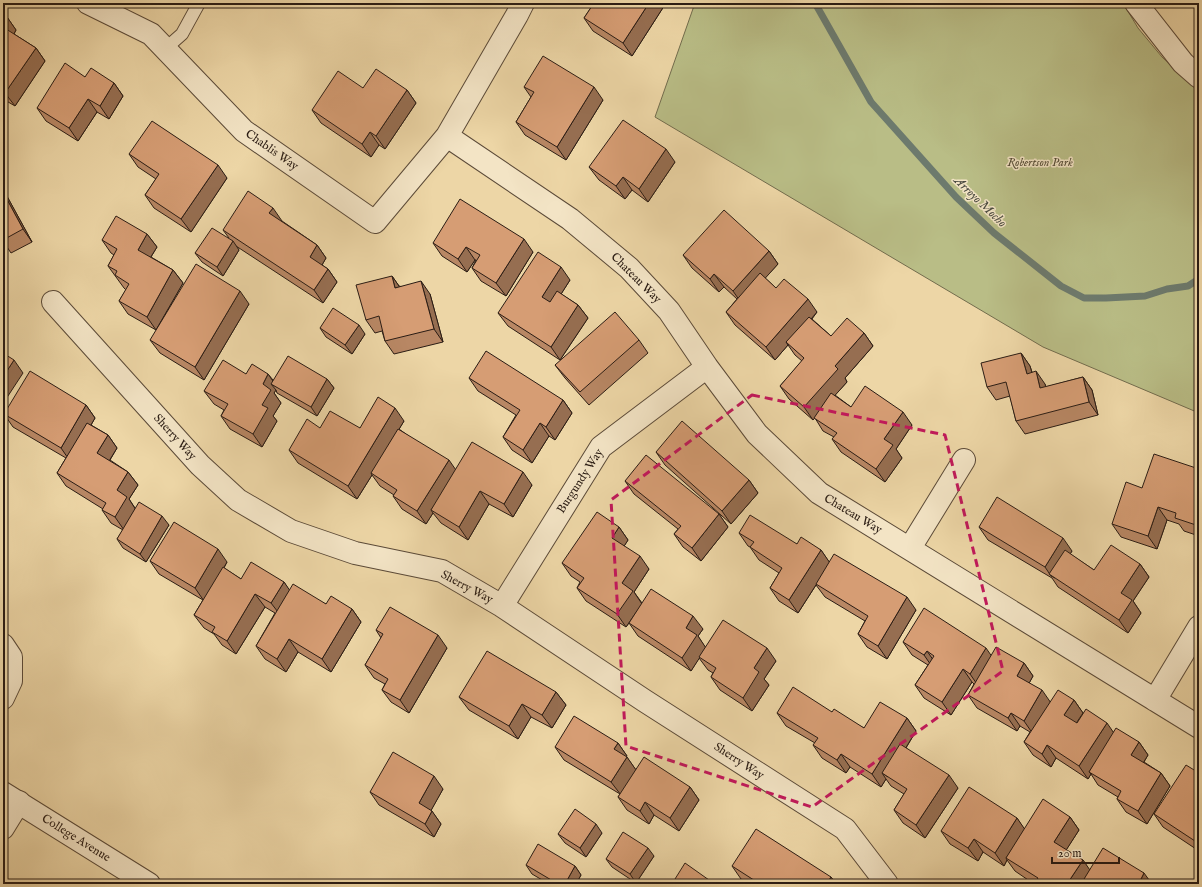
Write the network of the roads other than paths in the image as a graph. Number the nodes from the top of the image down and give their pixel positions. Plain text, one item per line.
1 (88, 3) edge
2 (199, 3) edge
3 (523, 3) edge
4 (1136, 3) edge
5 (116, 9) edge
6 (165, 49) junction
7 (1199, 77) edge
8 (447, 136) junction
9 (53, 302) dead end
10 (707, 367) junction
11 (964, 460) dead end
12 (910, 548) junction
13 (502, 606) junction
14 (1199, 627) edge
15 (3, 645) edge
16 (3, 698) edge
17 (1155, 700) junction
18 (1199, 727) edge
19 (11, 797) edge
20 (3, 828) edge
21 (149, 884) edge
22 (887, 884) edge

1 - 5 street, Chablis Way
2 - 6 lane
3 - 8 street
4 - 7 street
5 - 6 street, Chablis Way
6 - 8 street, Chablis Way
8 - 10 street, Chateau Way
9 - 13 street, Sherry Way
10 - 12 street, Chateau Way
10 - 13 street, Burgundy Way
11 - 12 street
12 - 17 street, Chateau Way
13 - 22 street, Sherry Way
14 - 17 street
15 - 16 street
17 - 18 street, Chateau Way
19 - 20 street
19 - 21 street, College Avenue

